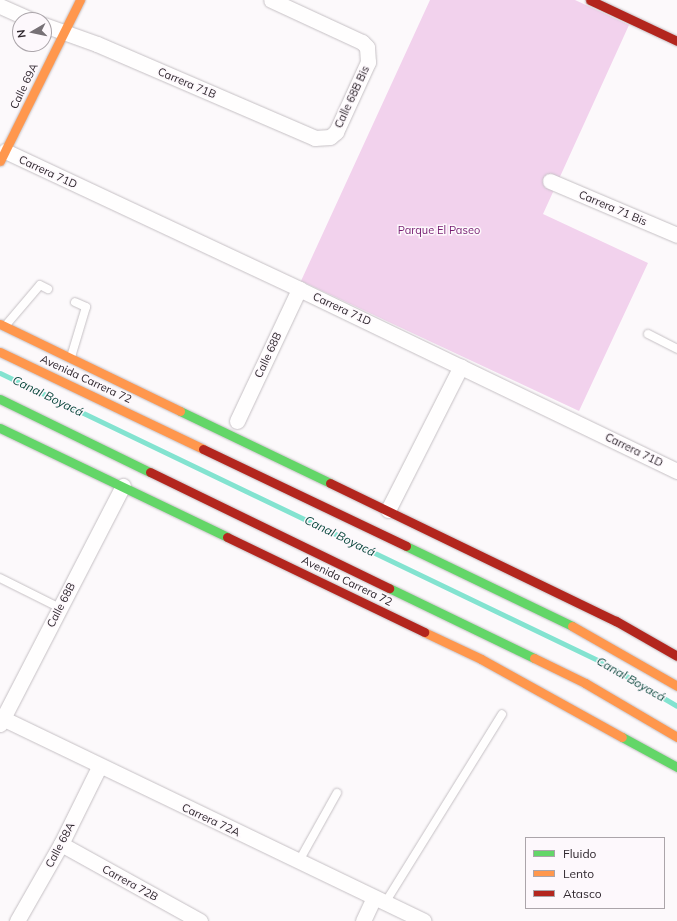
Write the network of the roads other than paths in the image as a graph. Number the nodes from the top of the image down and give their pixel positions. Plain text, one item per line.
1 (80, 0) edge
2 (271, 0) edge
3 (590, 0) edge
4 (0, 6) edge
5 (13, 12) edge
6 (52, 28) edge
7 (64, 32) junction
8 (675, 35) edge
9 (330, 137) joint
10 (2, 156) edge
11 (550, 181) dead end
12 (677, 235) edge
13 (48, 289) dead end
14 (299, 289) junction
15 (75, 302) dead end
16 (2, 325) edge
17 (648, 334) dead end
18 (677, 349) edge
19 (0, 352) edge
20 (70, 357) junction
21 (461, 366) junction
22 (0, 399) edge
23 (237, 421) dead end
24 (0, 428) edge
25 (677, 470) edge
26 (310, 472) junction
27 (123, 486) junction
28 (388, 510) junction
29 (331, 512) junction
30 (0, 578) edge
31 (60, 608) junction
32 (677, 656) edge
33 (677, 686) edge
34 (502, 714) dead end
35 (1, 720) edge
36 (677, 737) edge
37 (99, 767) junction
38 (677, 767) edge
39 (336, 793) dead end
40 (61, 844) junction
41 (299, 862) junction
42 (380, 900) junction
43 (17, 921) edge
44 (200, 921) edge
45 (363, 921) edge
46 (422, 921) edge

1 - 7 main road, Calle 69A
2 - 9 street, Calle 68B Bis
3 - 8 main road
4 - 5 street
6 - 7 street, Carrera 71B
7 - 9 street, Carrera 71B
7 - 10 main road, Calle 69A
10 - 14 street, Carrera 71D
11 - 12 street, Carrera 71 Bis
13 - 16 lane
14 - 21 street, Carrera 71D
14 - 23 street, Calle 68B
15 - 20 lane
16 - 20 main road, Avenida Carrera 72
17 - 18 lane
19 - 29 main road, Avenida Carrera 72
20 - 26 main road, Avenida Carrera 72
21 - 25 street, Carrera 71D
21 - 28 street
22 - 36 main road, Avenida Carrera 72
24 - 27 main road, Avenida Carrera 72
26 - 28 main road, Avenida Carrera 72
26 - 29 main road
27 - 31 street, Calle 68B
27 - 38 main road, Avenida Carrera 72
28 - 32 main road, Avenida Carrera 72
29 - 33 main road, Avenida Carrera 72
30 - 31 lane
31 - 35 street, Calle 68B
34 - 42 lane
35 - 37 street, Carrera 72A
37 - 40 street, Calle 68A
37 - 41 street, Carrera 72A
39 - 41 lane
40 - 43 street, Calle 68A
40 - 44 street, Carrera 72B
41 - 42 street, Carrera 72A
42 - 45 street
42 - 46 street, Carrera 72A

